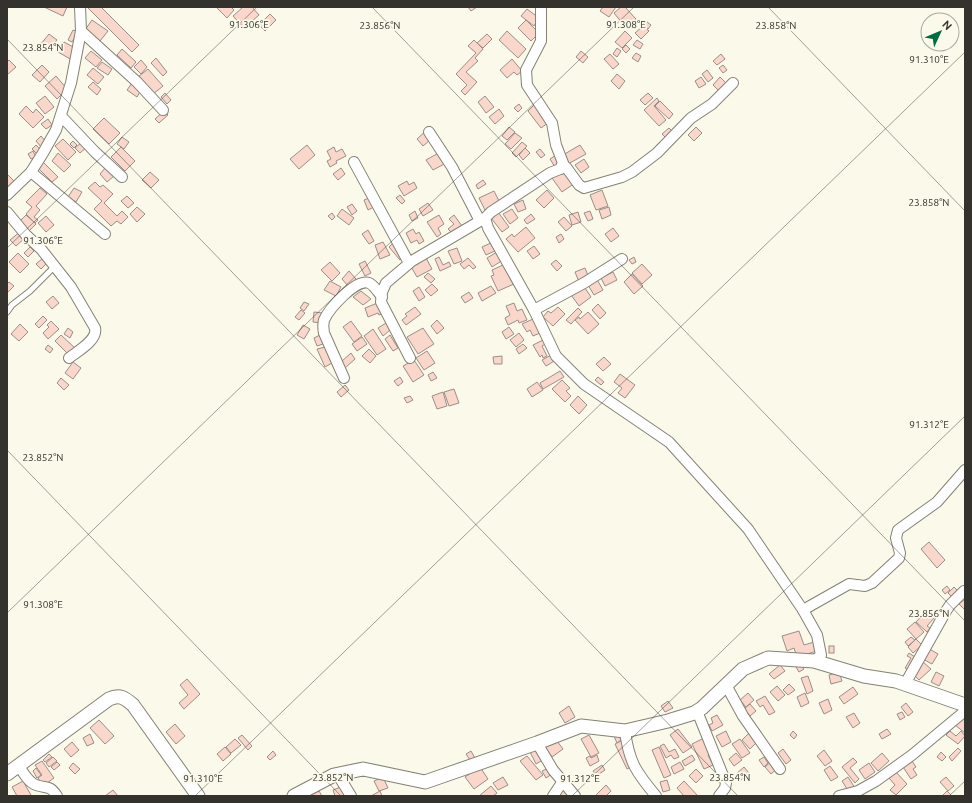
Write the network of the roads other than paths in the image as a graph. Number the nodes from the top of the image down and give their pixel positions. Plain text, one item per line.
1 (80, 7) edge
2 (541, 7) edge
3 (81, 31) junction
4 (733, 83) dead end
5 (163, 110) dead end
6 (61, 116) junction
7 (429, 132) dead end
8 (354, 162) dead end
9 (560, 169) junction
10 (30, 172) junction
11 (122, 177) dead end
12 (7, 195) edge
13 (7, 212) edge
14 (483, 220) junction
15 (105, 234) dead end
16 (622, 259) dead end
17 (409, 263) junction
18 (55, 266) junction
19 (382, 297) junction
20 (534, 310) junction
21 (7, 312) edge
22 (69, 358) dead end
23 (410, 358) dead end
24 (344, 378) dead end
25 (965, 470) edge
26 (964, 591) edge
27 (803, 610) junction
28 (814, 661) junction
29 (726, 684) junction
30 (905, 684) junction
31 (965, 705) edge
32 (698, 711) junction
33 (965, 711) edge
34 (625, 731) junction
35 (537, 743) junction
36 (19, 766) junction
37 (780, 769) dead end
38 (7, 774) edge
39 (338, 775) junction
40 (563, 781) junction
41 (57, 796) edge
42 (198, 796) edge
43 (294, 796) edge
44 (351, 796) edge
45 (553, 796) edge
46 (575, 796) edge
47 (656, 796) edge
48 (719, 796) edge
49 (839, 796) edge

1 - 3 street
2 - 9 street
3 - 5 street
3 - 6 street
4 - 9 street
6 - 10 street
6 - 11 street
7 - 14 street
8 - 17 street
9 - 14 street
10 - 12 street
10 - 15 street
13 - 18 street
14 - 17 street
14 - 20 street
16 - 20 street
17 - 19 street
18 - 21 lane
18 - 22 street
19 - 23 street
19 - 24 street
20 - 27 street
25 - 27 street
26 - 30 street
27 - 28 street
28 - 29 street
28 - 30 street
29 - 32 street
29 - 37 street
30 - 31 street
32 - 34 street
32 - 48 street
33 - 49 street
34 - 35 street
34 - 47 street
35 - 39 street
35 - 40 street
36 - 38 street
36 - 41 street
36 - 42 street
39 - 43 street
39 - 44 street
40 - 45 street
40 - 46 street

